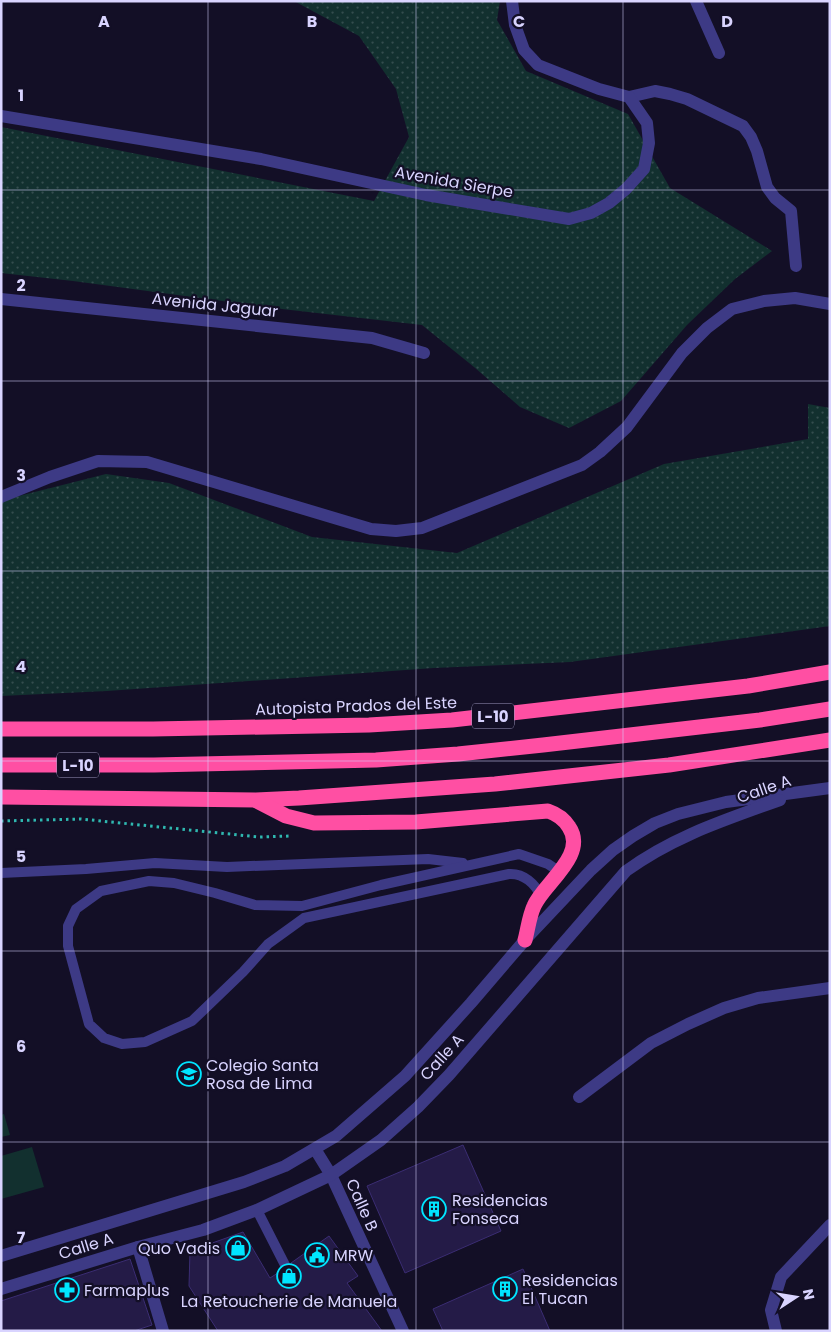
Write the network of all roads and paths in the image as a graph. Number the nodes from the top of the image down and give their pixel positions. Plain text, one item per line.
1 (512, 1) edge
2 (696, 1) edge
3 (718, 53) dead end
4 (629, 97) junction
5 (1, 116) edge
6 (796, 266) dead end
7 (1, 299) edge
8 (830, 304) edge
9 (424, 353) dead end
10 (1, 496) edge
11 (830, 672) edge
12 (830, 709) edge
13 (1, 729) edge
14 (830, 740) edge
15 (1, 765) edge
16 (830, 788) edge
17 (803, 792) junction
18 (1, 797) edge
19 (256, 800) junction
20 (155, 863) junction
21 (472, 864) junction
22 (562, 868) junction
23 (1, 873) edge
24 (149, 881) junction
25 (541, 896) junction
26 (525, 940) junction
27 (830, 988) edge
28 (579, 1097) dead end
29 (314, 1148) junction
30 (331, 1175) junction
31 (257, 1210) junction
32 (830, 1225) edge
33 (138, 1247) junction
34 (1, 1256) edge
35 (284, 1265) dead end
36 (1, 1289) edge
37 (163, 1331) edge
38 (403, 1331) edge
39 (776, 1331) edge

1 - 4 street
2 - 3 street
4 - 5 street, Avenida Sierpe
4 - 6 street
7 - 9 street, Avenida Jaguar
8 - 10 street
11 - 13 highway, Autopista Prados del Este / L-10
12 - 15 highway, L-10
14 - 19 highway
16 - 17 street
17 - 26 street, Calle A
17 - 30 street, Calle A
18 - 19 highway, L-10
19 - 22 highway
20 - 21 lane
20 - 23 lane
20 - 24 lane
21 - 22 lane
21 - 24 lane
22 - 25 highway
24 - 25 lane
25 - 26 highway
26 - 29 street, Calle A
27 - 28 street
29 - 30 street, Calle B
29 - 34 street, Calle A
30 - 31 street, Calle A
30 - 38 street, Calle B
31 - 33 street, Calle A
31 - 35 lane
32 - 39 street
33 - 36 street, Calle A
33 - 37 street

